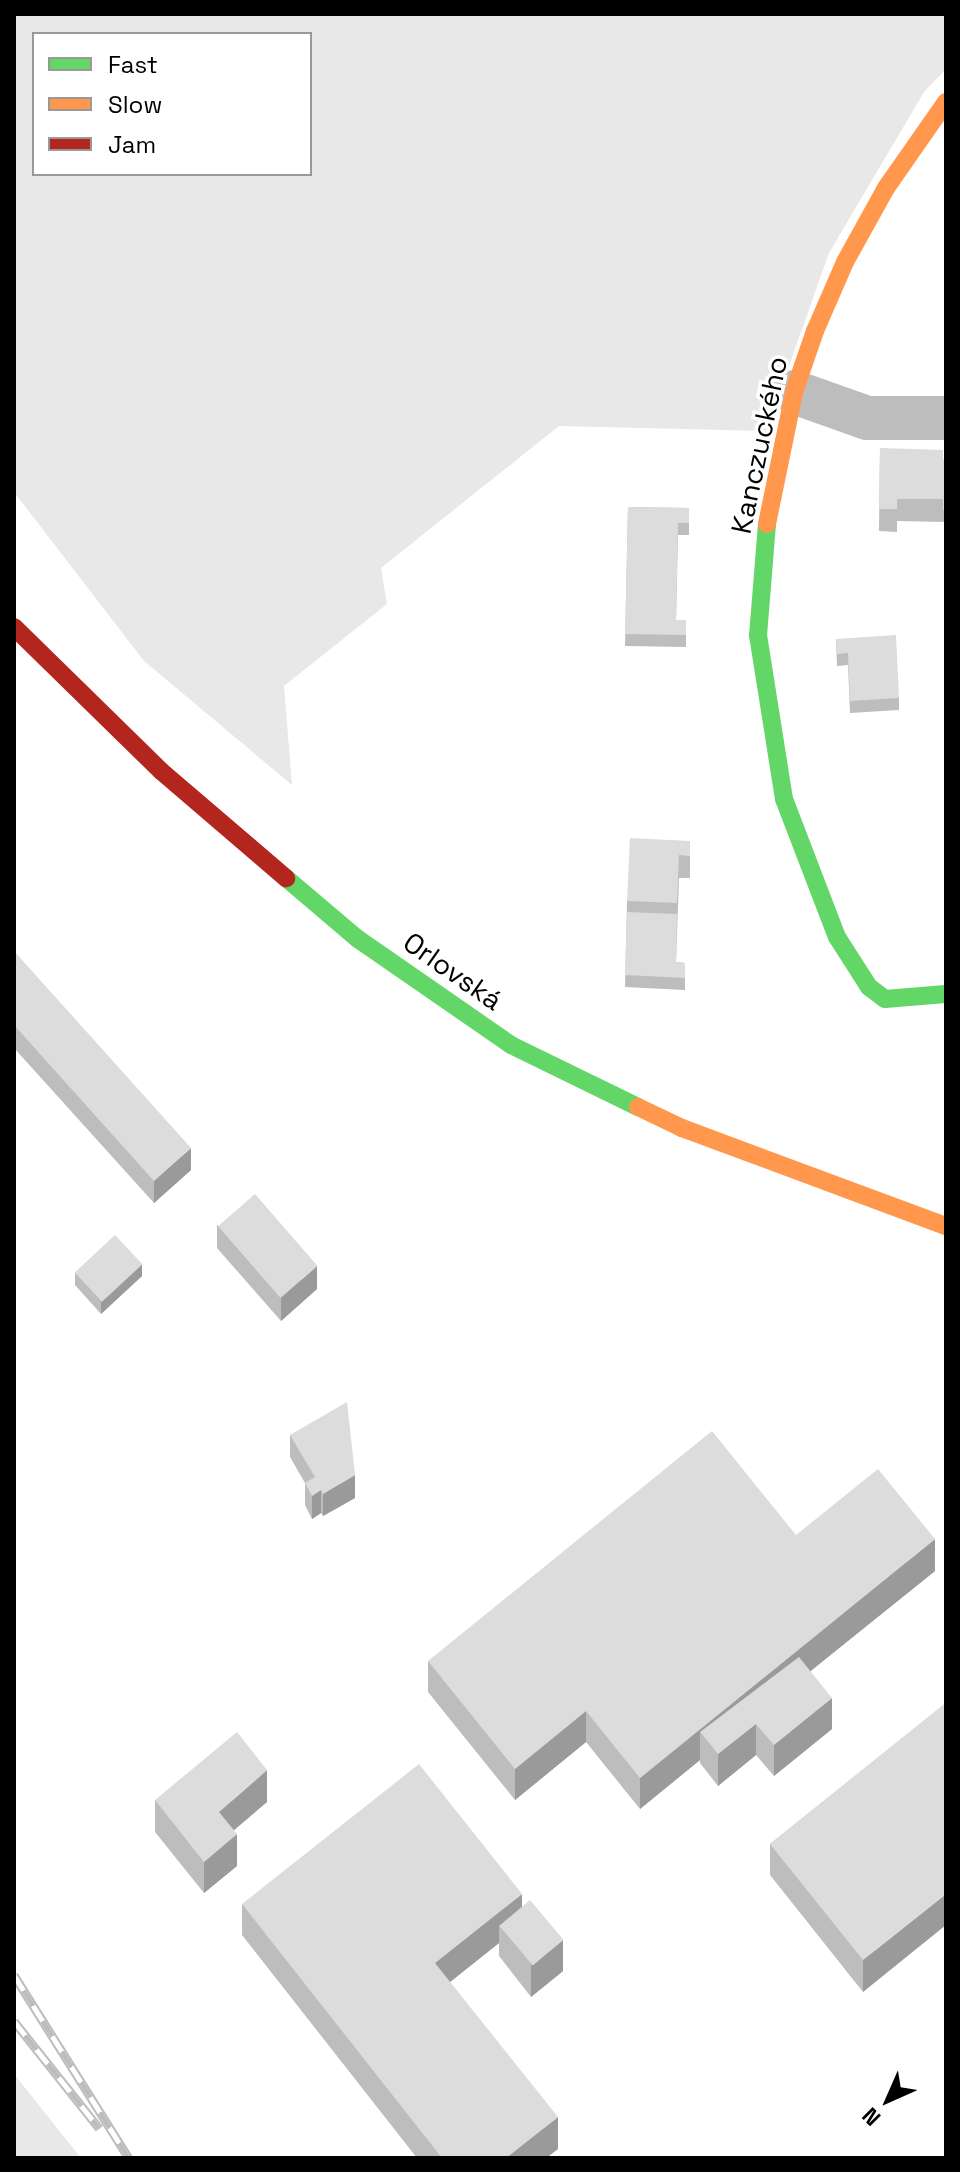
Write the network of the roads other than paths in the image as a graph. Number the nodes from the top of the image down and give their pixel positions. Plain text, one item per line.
1 (946, 102) edge
2 (794, 392) junction
3 (946, 418) edge
4 (14, 627) edge
5 (946, 994) edge
6 (946, 1226) edge

1 - 2 main road, Kanczuckého
2 - 3 street
2 - 5 main road, Kanczuckého
4 - 6 main road, Orlovská

